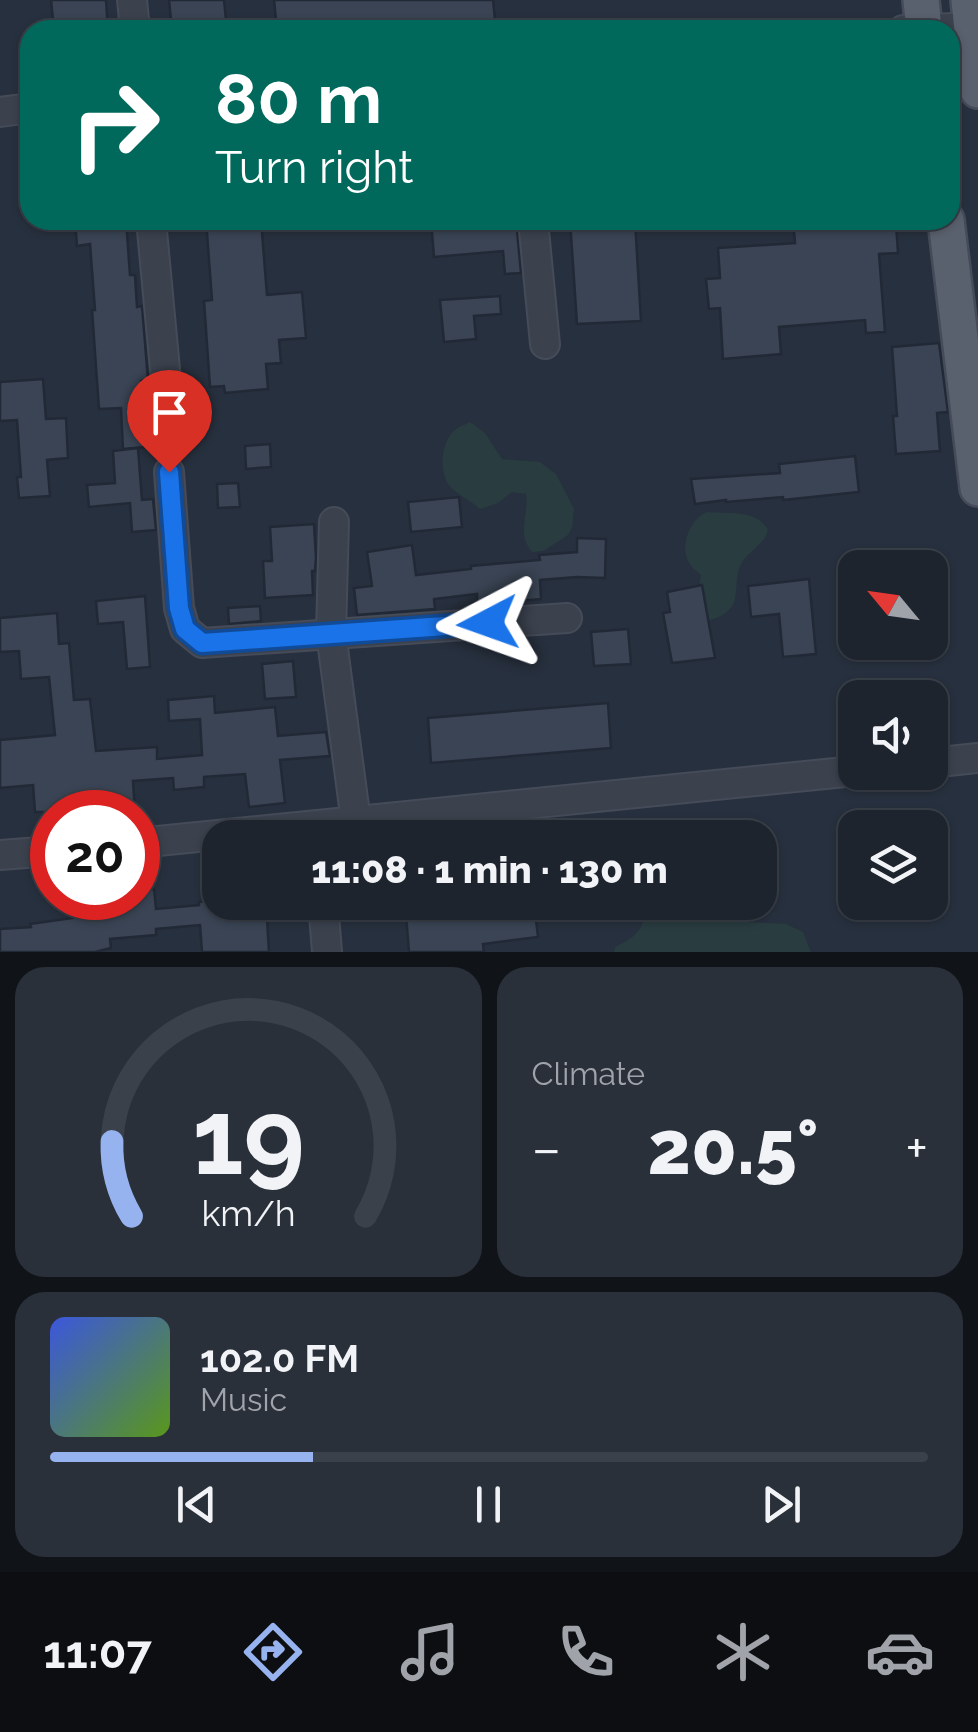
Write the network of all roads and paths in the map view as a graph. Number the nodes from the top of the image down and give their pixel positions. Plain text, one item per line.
1 (973, 18) edge
2 (946, 20) edge
3 (978, 90) edge
4 (153, 230) edge
5 (535, 230) edge
6 (947, 230) edge
7 (545, 344) dead end
8 (169, 412) dead end
9 (169, 472) dead end
10 (978, 488) edge
11 (334, 522) dead end
12 (567, 618) dead end
13 (331, 633) junction
14 (978, 758) edge
15 (948, 761) edge
16 (838, 773) edge
17 (356, 820) edge
18 (376, 820) edge
19 (202, 839) edge
20 (160, 842) edge
21 (30, 852) edge
22 (0, 855) edge
23 (324, 920) edge
24 (327, 952) edge

1 - 2 street
1 - 3 main road
4 - 8 street
5 - 7 street
6 - 10 main road
9 - 13 street
11 - 13 street
12 - 13 street
13 - 17 street
14 - 15 street
16 - 18 street
19 - 20 street
21 - 22 street
23 - 24 street

